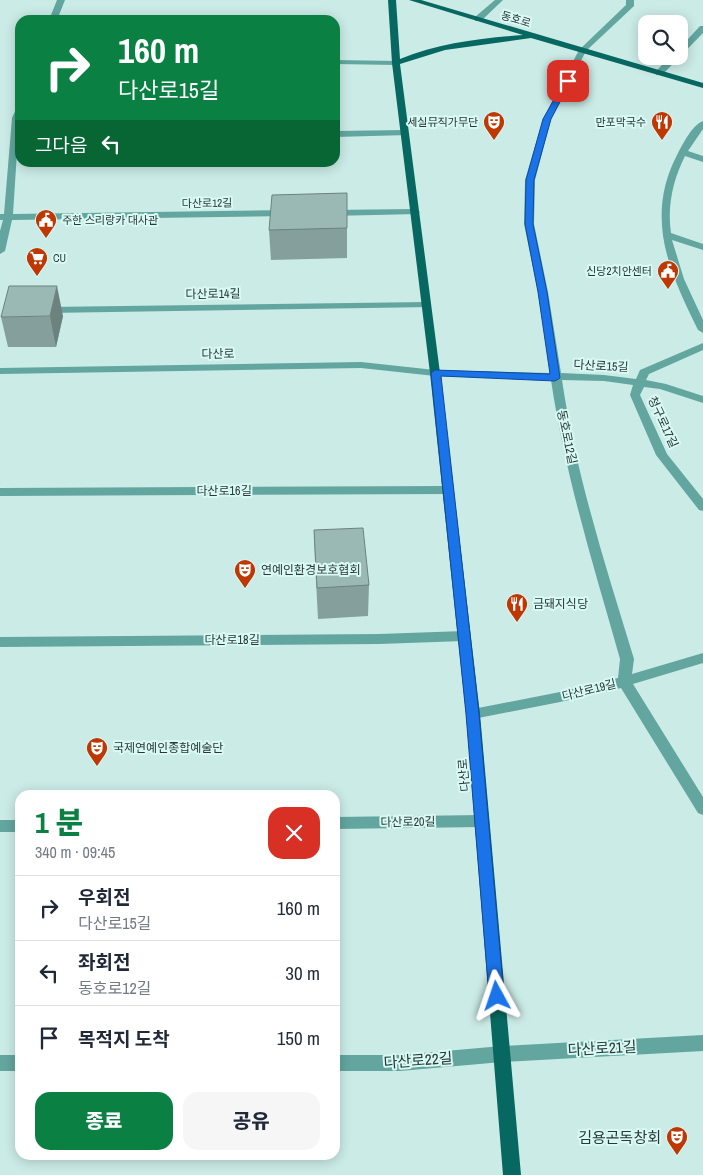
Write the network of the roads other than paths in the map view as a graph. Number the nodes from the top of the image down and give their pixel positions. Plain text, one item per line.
1 (61, 0) edge
2 (392, 0) edge
3 (413, 0) edge
4 (499, 0) edge
5 (630, 0) edge
6 (55, 15) edge
7 (478, 19) junction
8 (703, 28) edge
9 (537, 37) junction
10 (688, 44) edge
11 (583, 50) junction
12 (340, 62) edge
13 (396, 63) junction
14 (667, 65) edge
15 (659, 73) junction
16 (703, 86) edge
17 (703, 124) edge
18 (15, 126) edge
19 (405, 133) junction
20 (340, 134) edge
21 (682, 152) junction
22 (703, 159) edge
23 (415, 212) junction
24 (302, 213) edge
25 (322, 213) edge
26 (4, 217) edge
27 (667, 235) junction
28 (703, 247) edge
29 (0, 251) edge
30 (427, 305) junction
31 (39, 310) edge
32 (703, 330) edge
33 (703, 346) edge
34 (0, 371) edge
35 (435, 373) junction
36 (555, 378) junction
37 (640, 383) junction
38 (703, 400) edge
39 (448, 490) junction
40 (0, 492) edge
41 (703, 506) edge
42 (464, 636) junction
43 (0, 642) edge
44 (703, 658) edge
45 (624, 681) junction
46 (473, 714) junction
47 (703, 809) edge
48 (482, 821) junction
49 (340, 823) edge
50 (0, 826) edge
51 (15, 826) edge
52 (703, 1043) edge
53 (502, 1054) junction
54 (0, 1063) edge
55 (15, 1063) edge
56 (340, 1063) edge
57 (512, 1175) edge

1 - 6 street
2 - 13 main road, 다산로
3 - 7 main road, 동호로
4 - 7 street
5 - 11 street
7 - 9 main road, 동호로
8 - 10 street
9 - 11 main road, 동호로
9 - 13 main road
11 - 15 main road, 동호로
11 - 36 street, 동호로12길
12 - 13 street
13 - 19 main road, 다산로
14 - 15 street
15 - 16 main road, 동호로
17 - 21 street
18 - 26 street
19 - 20 street
19 - 23 main road, 다산로
21 - 22 street
21 - 27 street
23 - 25 street
23 - 30 main road, 다산로
24 - 26 street, 다산로12길
26 - 29 street
27 - 28 street
27 - 32 street
30 - 31 street, 다산로14길
30 - 35 main road, 다산로
33 - 37 street, 청구로17길
34 - 35 street, 다산로
35 - 36 street, 다산로15길
35 - 39 main road, 다산로
36 - 37 street, 다산로15길
36 - 45 street, 동호로12길
37 - 38 street, 다산로15길
37 - 41 street, 청구로17길
39 - 40 street, 다산로16길
39 - 42 main road, 다산로
42 - 43 street, 다산로18길
42 - 46 main road, 다산로
44 - 45 street, 다산로19길
45 - 46 street, 다산로19길
45 - 47 street
46 - 48 main road, 다산로
48 - 49 street, 다산로20길
48 - 53 main road, 다산로
50 - 51 street
52 - 53 street, 다산로21길
53 - 56 street, 다산로22길
53 - 57 main road, 다산로
54 - 55 street

